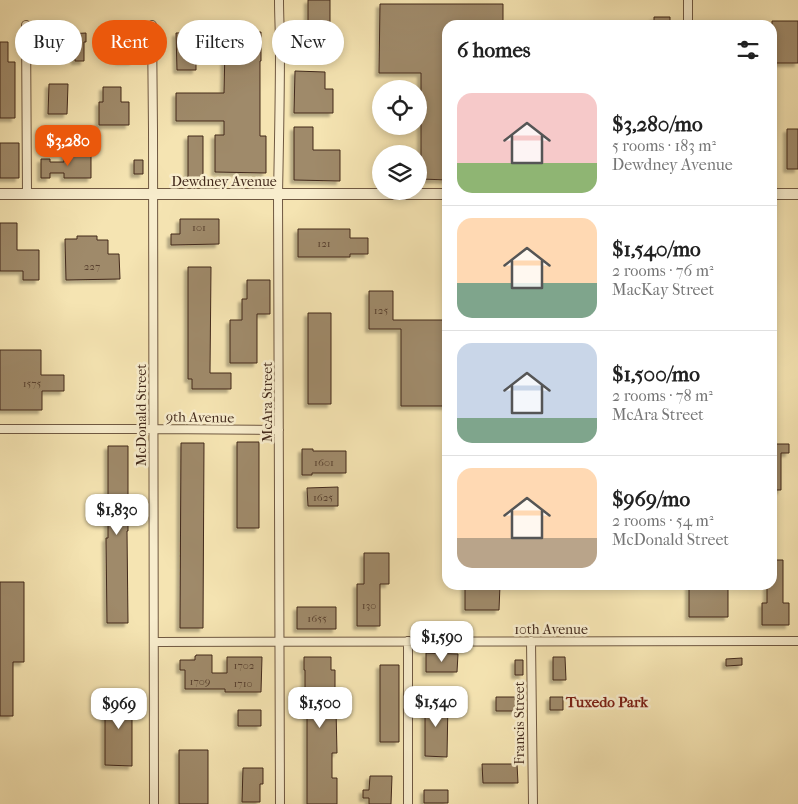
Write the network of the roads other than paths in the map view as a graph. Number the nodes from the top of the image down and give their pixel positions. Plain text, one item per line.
1 (279, 0) edge
2 (688, 0) edge
3 (688, 20) edge
4 (26, 65) edge
5 (152, 65) edge
6 (0, 194) edge
7 (26, 194) junction
8 (153, 194) junction
9 (278, 194) junction
10 (442, 194) edge
11 (777, 194) edge
12 (798, 194) edge
13 (0, 429) edge
14 (154, 429) junction
15 (279, 430) junction
16 (531, 641) junction
17 (798, 641) edge
18 (154, 642) junction
19 (280, 642) junction
20 (408, 642) junction
21 (154, 804) edge
22 (280, 804) edge
23 (408, 804) edge
24 (533, 804) edge

1 - 9 street, McAra Street
2 - 3 street
4 - 7 street
5 - 8 street, McDonald Street
6 - 7 street, Dewdney Avenue
7 - 8 street, Dewdney Avenue
8 - 9 street, Dewdney Avenue
8 - 14 street, McDonald Street
9 - 10 street, Dewdney Avenue
9 - 15 street, McAra Street
11 - 12 street
13 - 14 street, 9th Avenue
14 - 15 street, 9th Avenue
14 - 18 street, McDonald Street
15 - 19 street, McAra Street
16 - 17 street, 10th Avenue
16 - 20 street, 10th Avenue
16 - 24 street, Francis Street
18 - 19 street, 10th Avenue
18 - 21 street, McDonald Street
19 - 20 street, 10th Avenue
19 - 22 street, McAra Street
20 - 23 street

